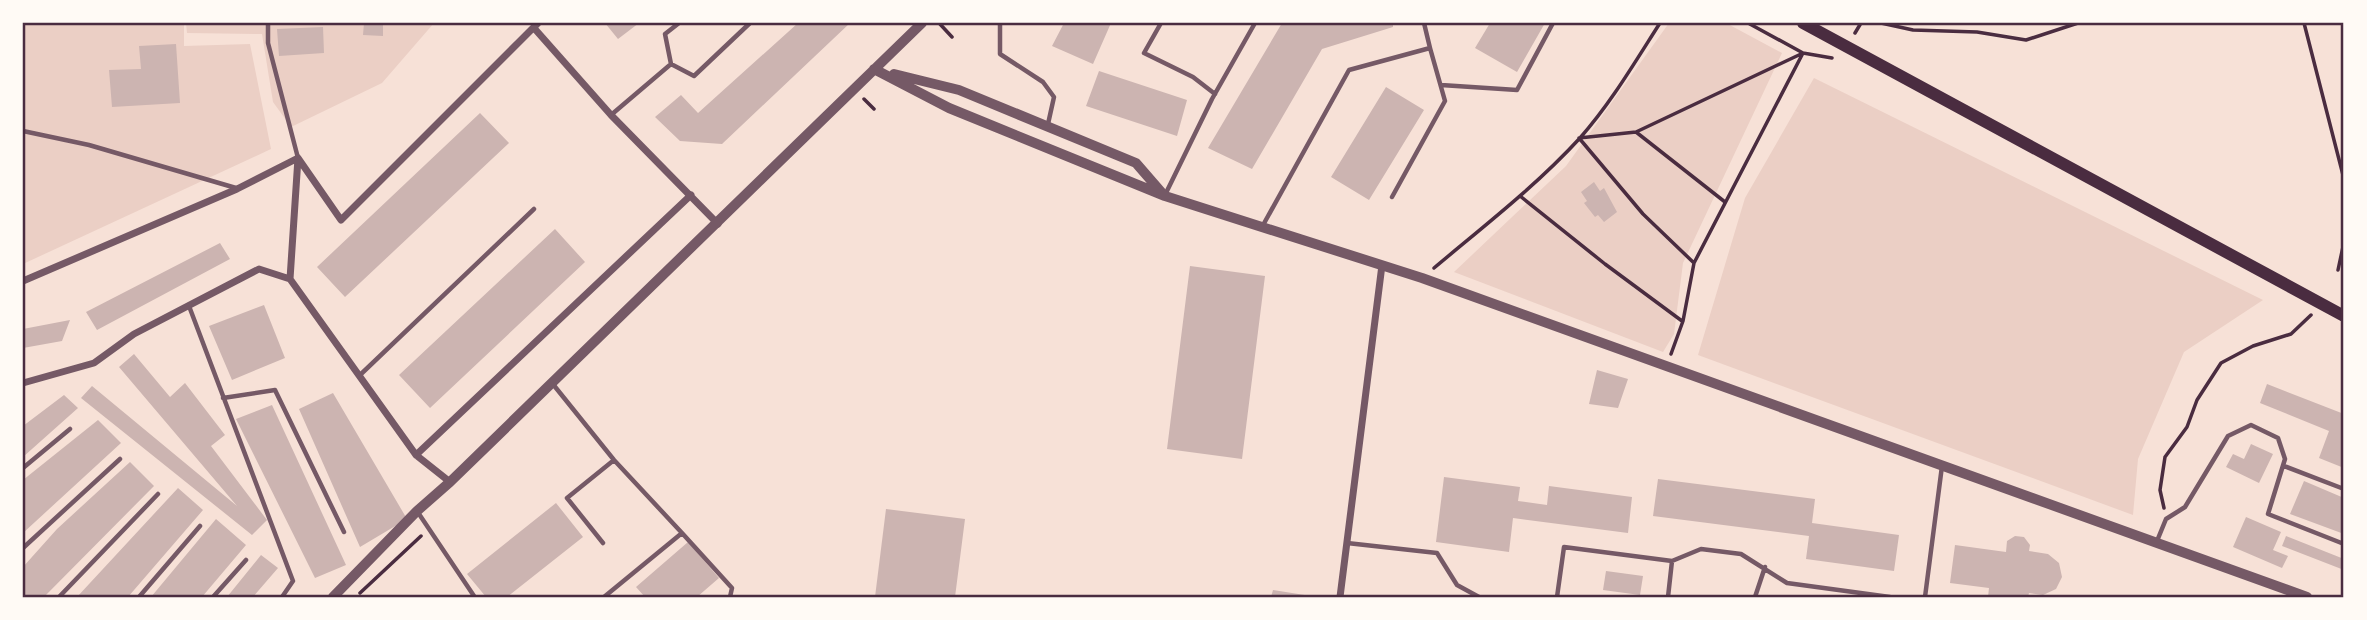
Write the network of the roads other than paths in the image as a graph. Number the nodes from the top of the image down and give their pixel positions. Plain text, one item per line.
1 (268, 23) edge
2 (679, 23) edge
3 (750, 23) edge
4 (922, 23) edge
5 (1000, 23) edge
6 (1160, 23) edge
7 (1255, 23) edge
8 (1424, 23) edge
9 (1553, 23) edge
10 (1803, 23) edge
11 (536, 25) edge
12 (1430, 48) junction
13 (671, 64) junction
14 (874, 69) junction
15 (1441, 85) junction
16 (1215, 94) junction
17 (611, 115) junction
18 (1048, 125) junction
19 (23, 131) edge
20 (298, 158) junction
21 (237, 189) junction
22 (691, 195) junction
23 (1165, 196) junction
24 (1392, 197) dead end
25 (534, 209) dead end
26 (718, 224) junction
27 (1262, 226) junction
28 (1382, 265) junction
29 (290, 279) junction
30 (23, 281) edge
31 (189, 306) junction
32 (2344, 316) edge
33 (360, 375) junction
34 (551, 382) junction
35 (23, 383) edge
36 (223, 398) junction
37 (70, 429) dead end
38 (415, 455) junction
39 (120, 459) dead end
40 (614, 460) junction
41 (1942, 464) junction
42 (2284, 466) junction
43 (23, 468) edge
44 (450, 482) junction
45 (2344, 489) edge
46 (158, 494) dead end
47 (417, 510) junction
48 (200, 526) dead end
49 (344, 532) dead end
50 (682, 533) junction
51 (2157, 542) junction
52 (603, 543) dead end
53 (1347, 543) junction
54 (2344, 544) edge
55 (23, 548) edge
56 (246, 560) dead end
57 (1672, 561) junction
58 (1765, 567) junction
59 (474, 596) edge
60 (59, 597) edge
61 (139, 597) edge
62 (213, 597) edge
63 (282, 597) edge
64 (333, 597) edge
65 (604, 597) edge
66 (730, 597) edge
67 (1340, 597) edge
68 (1479, 597) edge
69 (1558, 597) edge
70 (1668, 597) edge
71 (1755, 597) edge
72 (1890, 597) edge
73 (1925, 597) edge
74 (2307, 597) edge

1 - 20 lane
2 - 13 lane
3 - 13 lane
4 - 14 street
5 - 18 lane
6 - 16 lane
7 - 16 lane
8 - 12 lane
9 - 15 lane
10 - 32 main road
11 - 17 street
11 - 20 street
12 - 15 lane
12 - 27 lane
13 - 17 lane
14 - 18 street
14 - 23 street
14 - 26 street
15 - 24 lane
16 - 23 lane
17 - 22 street
18 - 23 street
19 - 21 lane
20 - 21 street
20 - 29 street
21 - 30 street
22 - 26 street
22 - 38 street
23 - 27 street
25 - 33 lane
26 - 34 street
27 - 28 street
28 - 41 street
28 - 53 street
29 - 31 street
29 - 33 street
31 - 35 street
31 - 36 lane
33 - 38 street
34 - 40 lane
34 - 44 street
36 - 49 lane
36 - 63 lane
37 - 43 lane
38 - 44 street
39 - 55 lane
40 - 50 lane
40 - 52 lane
41 - 51 street
41 - 73 lane
42 - 45 lane
42 - 51 lane
42 - 54 lane
44 - 47 street
46 - 60 lane
47 - 59 lane
47 - 64 street
48 - 61 lane
50 - 65 lane
50 - 66 lane
51 - 74 street
53 - 67 street
53 - 68 lane
56 - 62 lane
57 - 58 lane
57 - 69 lane
57 - 70 lane
58 - 71 lane
58 - 72 lane

